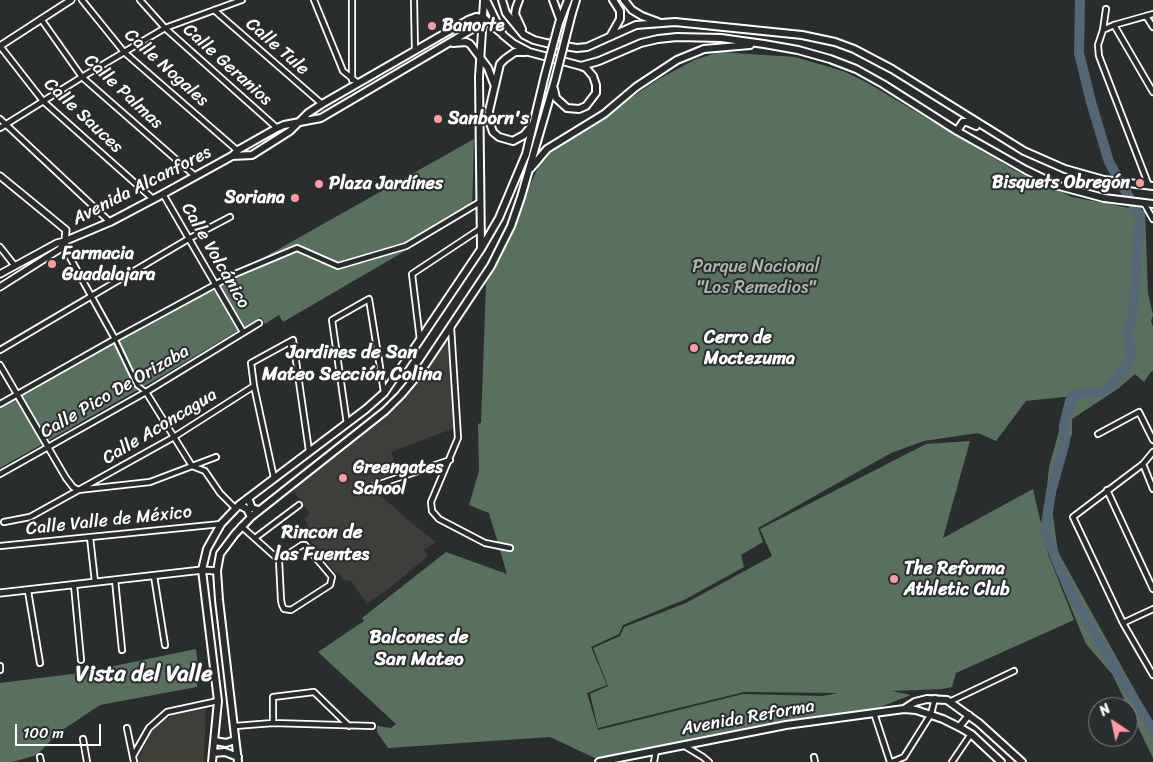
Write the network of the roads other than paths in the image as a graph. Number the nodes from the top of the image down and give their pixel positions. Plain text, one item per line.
1 (70, 0) edge
2 (82, 0) edge
3 (140, 0) edge
4 (242, 0) edge
5 (314, 0) edge
6 (352, 0) edge
7 (414, 0) edge
8 (485, 0) edge
9 (502, 0) edge
10 (519, 0) edge
11 (552, 0) edge
12 (568, 0) edge
13 (581, 0) edge
14 (613, 0) edge
15 (624, 0) edge
16 (575, 3) edge
17 (1106, 9) dead end
18 (214, 10) junction
19 (1153, 14) edge
20 (1146, 16) junction
21 (484, 18) junction
22 (41, 19) junction
23 (560, 21) junction
24 (661, 23) junction
25 (1114, 25) junction
26 (1153, 27) edge
27 (166, 28) junction
28 (1103, 30) junction
29 (504, 35) junction
30 (524, 35) junction
31 (611, 36) junction
32 (450, 43) junction
33 (764, 44) junction
34 (0, 46) edge
35 (414, 51) junction
36 (124, 52) junction
37 (529, 52) junction
38 (480, 57) junction
39 (581, 66) junction
40 (82, 77) junction
41 (355, 81) junction
42 (494, 85) junction
43 (553, 87) junction
44 (1153, 92) edge
45 (43, 101) junction
46 (322, 104) junction
47 (0, 119) edge
48 (535, 121) junction
49 (300, 122) junction
50 (2, 126) edge
51 (277, 128) junction
52 (957, 130) junction
53 (996, 134) junction
54 (240, 154) junction
55 (529, 171) junction
56 (0, 176) edge
57 (195, 176) junction
58 (1151, 186) edge
59 (163, 194) junction
60 (153, 199) junction
61 (480, 202) junction
62 (1144, 203) junction
63 (1153, 204) edge
64 (230, 217) dead end
65 (1153, 219) edge
66 (110, 222) junction
67 (480, 229) junction
68 (190, 238) junction
69 (65, 242) junction
70 (0, 247) edge
71 (481, 249) junction
72 (15, 266) junction
73 (0, 274) edge
74 (217, 284) junction
75 (0, 287) edge
76 (92, 297) junction
77 (259, 323) dead end
78 (451, 325) junction
79 (243, 332) junction
80 (115, 339) junction
81 (420, 342) junction
82 (0, 350) edge
83 (0, 365) edge
84 (254, 386) junction
85 (146, 392) junction
86 (384, 393) junction
87 (18, 394) junction
88 (0, 404) edge
89 (347, 424) junction
90 (1098, 434) dead end
91 (174, 437) junction
92 (1153, 440) edge
93 (48, 447) junction
94 (309, 451) junction
95 (1153, 452) edge
96 (216, 457) dead end
97 (450, 460) junction
98 (1143, 464) junction
99 (192, 466) junction
100 (0, 474) edge
101 (274, 478) junction
102 (374, 486) dead end
103 (1153, 489) edge
104 (78, 490) junction
105 (1108, 490) junction
106 (248, 498) junction
107 (299, 505) dead end
108 (237, 507) junction
109 (258, 510) junction
110 (251, 516) junction
111 (4, 522) dead end
112 (221, 524) junction
113 (241, 526) junction
114 (90, 537) junction
115 (255, 538) junction
116 (0, 546) edge
117 (510, 548) dead end
118 (279, 560) junction
119 (202, 570) junction
120 (217, 570) junction
121 (154, 576) junction
122 (115, 580) junction
123 (95, 582) junction
124 (74, 585) junction
125 (1153, 589) edge
126 (28, 590) junction
127 (0, 593) edge
128 (219, 600) junction
129 (205, 601) junction
130 (1153, 608) edge
131 (1123, 623) junction
132 (165, 645) dead end
133 (122, 650) dead end
134 (81, 660) dead end
135 (40, 663) dead end
136 (0, 666) edge
137 (0, 670) edge
138 (1014, 671) dead end
139 (1153, 675) edge
140 (935, 698) junction
141 (218, 701) junction
142 (949, 702) junction
143 (904, 709) junction
144 (874, 713) junction
145 (931, 714) junction
146 (968, 714) junction
147 (272, 723) junction
148 (235, 726) junction
149 (349, 726) junction
150 (372, 726) dead end
151 (959, 727) junction
152 (127, 728) dead end
153 (971, 734) junction
154 (83, 740) dead end
155 (236, 740) junction
156 (215, 741) junction
157 (683, 745) junction
158 (656, 750) junction
159 (212, 753) junction
160 (133, 756) junction
161 (702, 759) edge
162 (238, 760) edge
163 (617, 760) edge
164 (87, 762) edge
165 (134, 762) edge
166 (212, 762) edge
167 (600, 762) edge
168 (654, 762) edge
169 (709, 762) edge
170 (891, 762) edge
171 (952, 762) edge
172 (1001, 762) edge
173 (1022, 762) edge

1 - 22 street
2 - 36 street, Calle Nogales
3 - 27 street, Calle Geranios
4 - 18 street
5 - 41 street
6 - 41 street
7 - 35 street
8 - 21 main road
8 - 29 main road
9 - 30 main road
10 - 30 main road
11 - 23 main road
12 - 23 main road
13 - 16 main road
14 - 31 main road
15 - 24 main road
16 - 43 main road, bridge
17 - 28 street
18 - 27 street
18 - 46 street, Calle Tule
19 - 20 street
20 - 25 street
20 - 26 street
21 - 29 main road
21 - 32 main road, Avenida Alcanfores
21 - 35 main road, Avenida Alcanfores
21 - 38 main road
22 - 34 street
22 - 40 street, Calle Palmas
23 - 48 main road, bridge
24 - 31 main road
24 - 53 main road
25 - 28 street
25 - 44 street
27 - 36 street
27 - 51 street, Calle Geranios
28 - 58 street
29 - 37 main road
30 - 31 main road
32 - 38 main road
32 - 49 main road, Avenida Alcanfores
33 - 39 main road
33 - 52 main road
33 - 55 main road
34 - 45 street, Calle Sauces
35 - 41 main road, Avenida Alcanfores
36 - 40 street
36 - 54 street, Calle Nogales
37 - 39 main road
37 - 42 main road
38 - 42 main road
38 - 61 main road
39 - 43 main road
40 - 45 street
40 - 57 street, Calle Palmas
41 - 46 main road, Avenida Alcanfores
42 - 48 main road
43 - 55 main road
45 - 50 street
45 - 60 street, Calle Sauces
46 - 49 main road, Avenida Alcanfores
47 - 50 street
48 - 71 main road
49 - 51 main road, Avenida Alcanfores
49 - 54 main road, Avenida Alcanfores
50 - 66 street
51 - 54 main road, Avenida Alcanfores
52 - 53 main road
52 - 62 main road
53 - 58 main road
54 - 57 main road, Avenida Alcanfores
55 - 78 main road
56 - 69 street
57 - 59 main road, Avenida Alcanfores
59 - 60 main road, Avenida Alcanfores
59 - 68 street, Calle Volcánico
60 - 66 main road, Avenida Alcanfores
61 - 67 main road
61 - 74 street
62 - 63 main road
62 - 65 street
64 - 68 street
66 - 69 main road, Avenida Alcanfores
67 - 71 main road
67 - 81 street
68 - 74 street, Calle Volcánico
68 - 76 street
69 - 72 street, Avenida Alcanfores
69 - 75 street, Avenida Alcanfores
69 - 76 street
70 - 72 street
71 - 81 main road
72 - 73 street, Avenida Alcanfores
74 - 79 street, Calle Volcánico
74 - 80 street
76 - 80 street
76 - 82 street
77 - 79 street, Calle Pico De Orizaba
78 - 97 street
78 - 109 main road
79 - 85 street, Calle Pico De Orizaba
80 - 85 street
80 - 87 street
81 - 86 main road
83 - 87 street
84 - 91 street, Calle Aconcagua
84 - 94 street
84 - 101 street
85 - 91 street
85 - 93 street, Calle Pico De Orizaba
86 - 89 main road
86 - 89 street
87 - 88 street
87 - 93 street
89 - 94 main road
90 - 92 street
91 - 99 street
91 - 104 street, Calle Aconcagua
93 - 100 street, Calle Pico De Orizaba
93 - 104 street
94 - 101 main road
95 - 98 street
96 - 99 street
97 - 102 street
97 - 117 street
98 - 103 street
98 - 105 street
99 - 104 street
99 - 108 street
101 - 106 main road
104 - 111 street, Calle Aconcagua
105 - 125 street
105 - 131 street
106 - 108 main road
106 - 109 main road
107 - 115 street
108 - 110 main road
108 - 112 main road
109 - 110 main road
110 - 113 main road
112 - 114 street, Calle Valle de México
112 - 119 main road
113 - 115 street
113 - 120 main road
114 - 116 street, Calle Valle de México
114 - 123 street
115 - 118 street
118 - 118 street
119 - 120 street
119 - 121 street
119 - 129 main road
120 - 128 main road
121 - 122 street
121 - 132 street
122 - 123 street
122 - 133 street
123 - 124 street
124 - 126 street
124 - 134 street
126 - 127 street
126 - 135 street
128 - 129 main road
128 - 148 main road
129 - 141 main road
130 - 131 street
131 - 139 street
136 - 137 street
138 - 142 street
140 - 142 main road
140 - 143 main road, Avenida Reforma
140 - 145 street
141 - 156 main road
141 - 160 street
142 - 146 main road
143 - 144 main road, Avenida Reforma
143 - 145 main road, Avenida Reforma
144 - 157 main road, Avenida Reforma
144 - 170 street
145 - 151 main road, Avenida Reforma
145 - 170 street
146 - 151 street
146 - 173 main road
147 - 148 street
147 - 149 street
147 - 149 street
148 - 155 main road
149 - 150 street
151 - 153 main road, Avenida Reforma
152 - 160 street
153 - 171 street
153 - 172 main road, Avenida Reforma
154 - 164 street
155 - 156 main road
155 - 162 main road
156 - 159 main road
157 - 158 main road, Avenida Reforma
157 - 161 street
158 - 163 main road, Avenida Reforma
158 - 168 street
159 - 162 main road
159 - 166 main road
160 - 165 street
161 - 169 street
163 - 167 main road, Avenida Reforma

